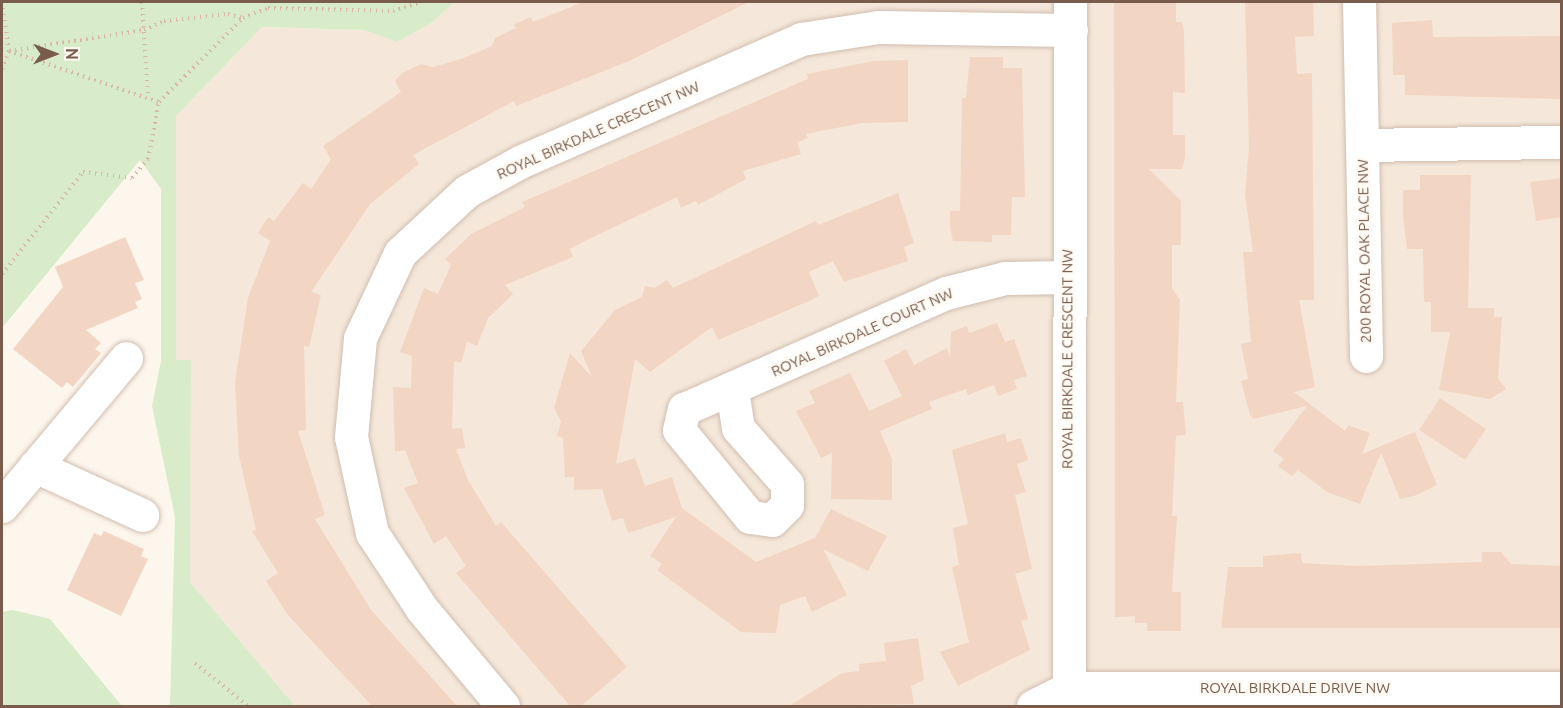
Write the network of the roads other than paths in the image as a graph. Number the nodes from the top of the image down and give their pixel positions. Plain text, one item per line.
1 (1359, 2) edge
2 (1070, 16) edge
3 (1562, 142) edge
4 (1362, 146) junction
5 (1066, 277) junction
6 (1366, 356) dead end
7 (126, 358) dead end
8 (732, 390) dead end
9 (35, 466) junction
10 (2, 506) edge
11 (142, 515) dead end
12 (1070, 688) junction
13 (1562, 688) edge
14 (1235, 697) edge
15 (503, 706) edge
16 (1033, 706) edge

1 - 4 street, 200 ROYAL OAK PLACE NW
2 - 5 street, ROYAL BIRKDALE CRESCENT NW
2 - 15 street, ROYAL BIRKDALE CRESCENT NW
3 - 4 street
4 - 6 street, 200 ROYAL OAK PLACE NW
5 - 8 street, ROYAL BIRKDALE COURT NW
5 - 12 street, ROYAL BIRKDALE CRESCENT NW
7 - 9 street
9 - 10 street
9 - 11 street
12 - 14 street, ROYAL BIRKDALE DRIVE NW
12 - 16 street, ROYAL BIRKDALE DRIVE NW
13 - 14 street, ROYAL BIRKDALE DRIVE NW

